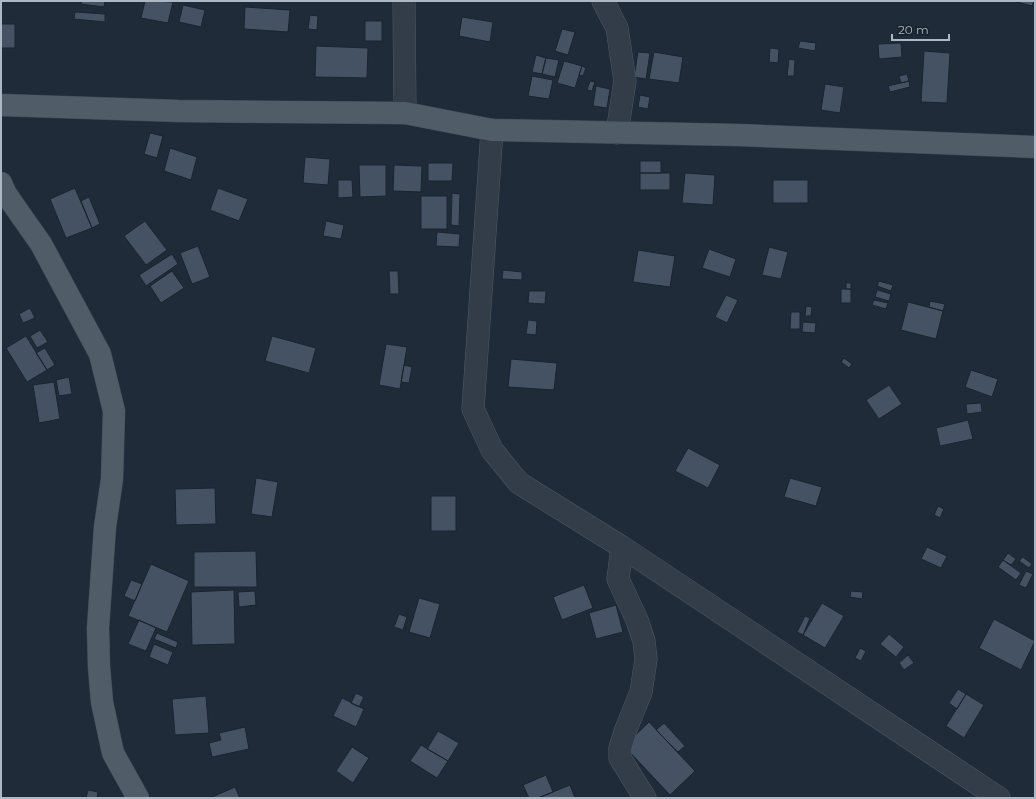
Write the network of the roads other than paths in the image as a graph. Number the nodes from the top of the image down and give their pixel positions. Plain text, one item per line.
1 (404, 1) edge
2 (603, 1) edge
3 (1, 105) edge
4 (405, 113) junction
5 (492, 130) junction
6 (617, 133) junction
7 (1035, 147) edge
8 (1, 182) edge
9 (622, 547) junction
10 (138, 798) edge
11 (645, 798) edge
12 (999, 798) edge

1 - 4 street
2 - 6 street
3 - 4 main road
4 - 5 main road
5 - 6 main road
5 - 9 street
6 - 7 main road
8 - 10 main road
9 - 11 street
9 - 12 street

